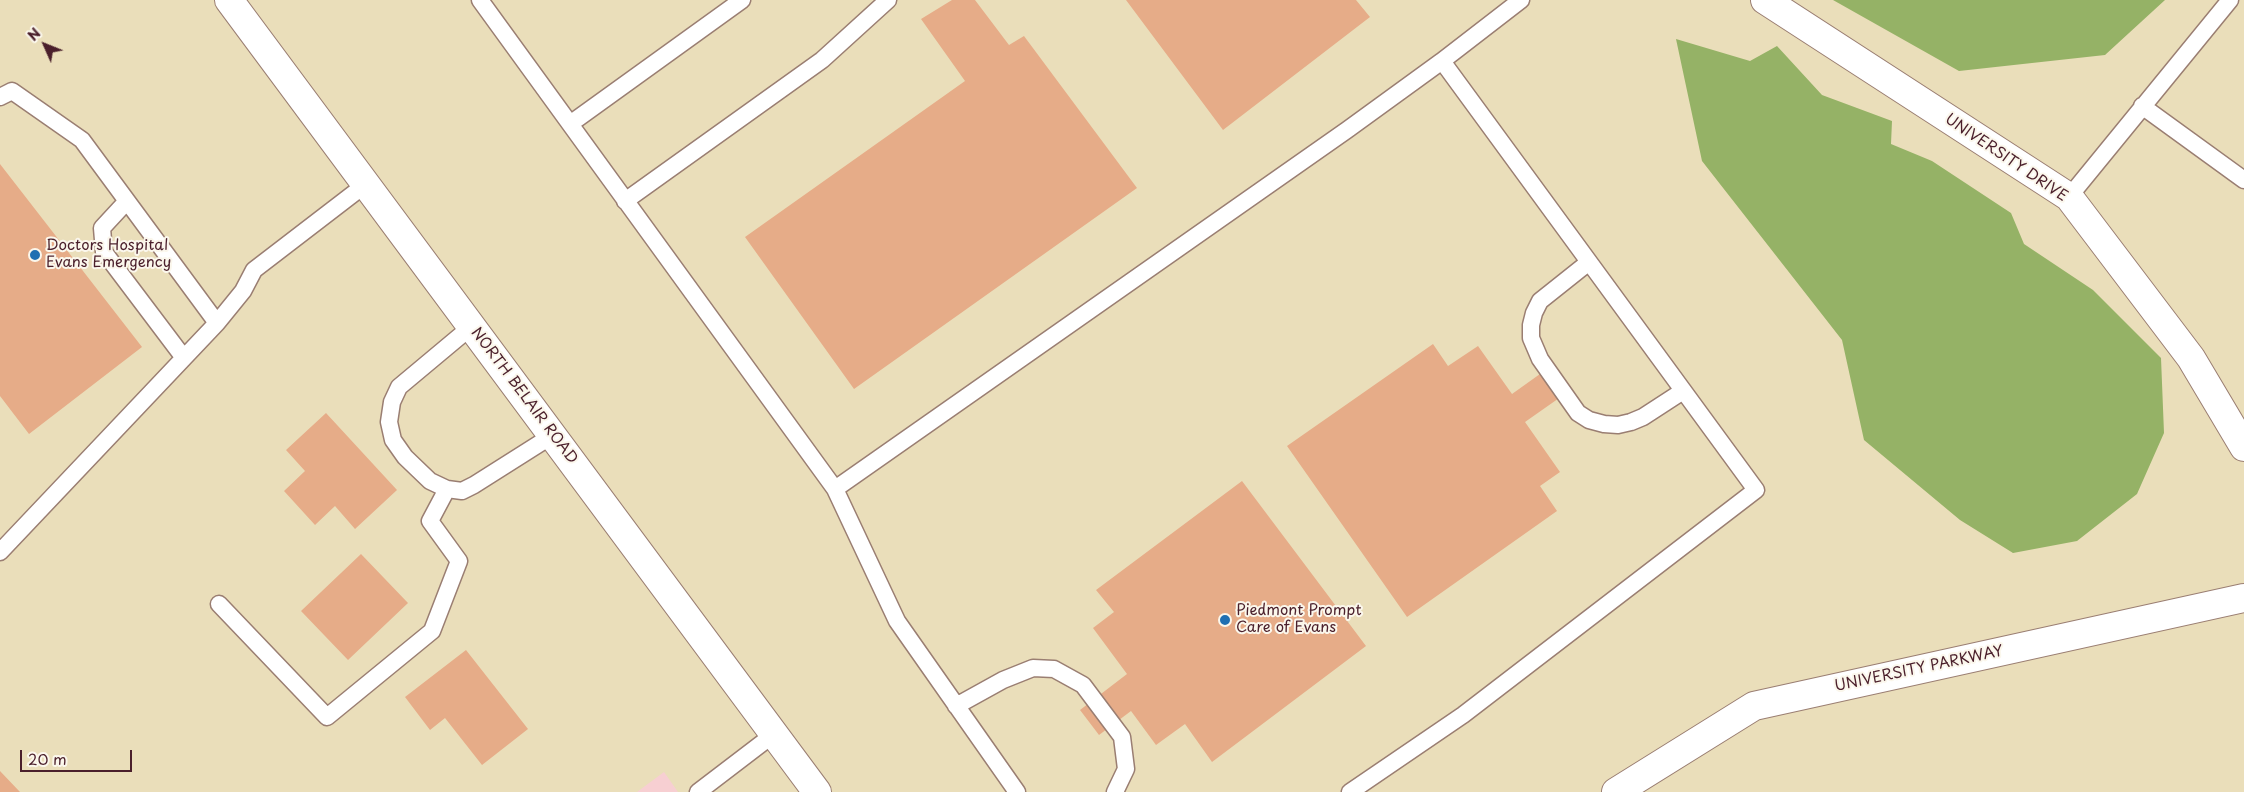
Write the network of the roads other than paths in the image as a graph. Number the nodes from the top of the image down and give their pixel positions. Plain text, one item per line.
1 (229, 0) edge
2 (480, 0) edge
3 (742, 0) edge
4 (888, 0) edge
5 (1522, 0) edge
6 (1765, 0) edge
7 (2230, 0) edge
8 (1442, 61) junction
9 (0, 97) edge
10 (2142, 106) junction
11 (570, 124) junction
12 (2244, 180) edge
13 (366, 184) junction
14 (2069, 197) junction
15 (127, 201) junction
16 (625, 201) junction
17 (1589, 262) junction
18 (218, 323) junction
19 (472, 326) junction
20 (184, 358) junction
21 (1683, 391) junction
22 (553, 435) junction
23 (2244, 447) edge
24 (447, 489) junction
25 (835, 489) junction
26 (3, 542) edge
27 (2244, 598) edge
28 (219, 604) dead end
29 (956, 706) junction
30 (774, 734) junction
31 (698, 792) edge
32 (817, 792) edge
33 (1017, 792) edge
34 (1115, 792) edge
35 (1350, 792) edge
36 (1616, 792) edge

1 - 13 street, NORTH BELAIR ROAD
2 - 11 lane
3 - 11 lane
4 - 16 lane
5 - 8 lane
6 - 14 street, UNIVERSITY DRIVE
7 - 10 lane
8 - 17 lane
8 - 25 lane
9 - 15 lane
10 - 12 lane
10 - 14 lane
11 - 16 lane
13 - 18 lane
13 - 19 street, NORTH BELAIR ROAD
14 - 23 street, UNIVERSITY DRIVE
15 - 18 lane
15 - 20 lane
16 - 25 lane
17 - 21 lane
17 - 21 lane
18 - 20 lane
19 - 22 street, NORTH BELAIR ROAD
19 - 24 lane
20 - 26 lane
21 - 35 lane
22 - 24 lane
22 - 30 street, NORTH BELAIR ROAD
24 - 28 lane
25 - 29 lane
27 - 36 street, UNIVERSITY PARKWAY
29 - 33 lane
29 - 34 lane
30 - 31 lane
30 - 32 street, NORTH BELAIR ROAD

